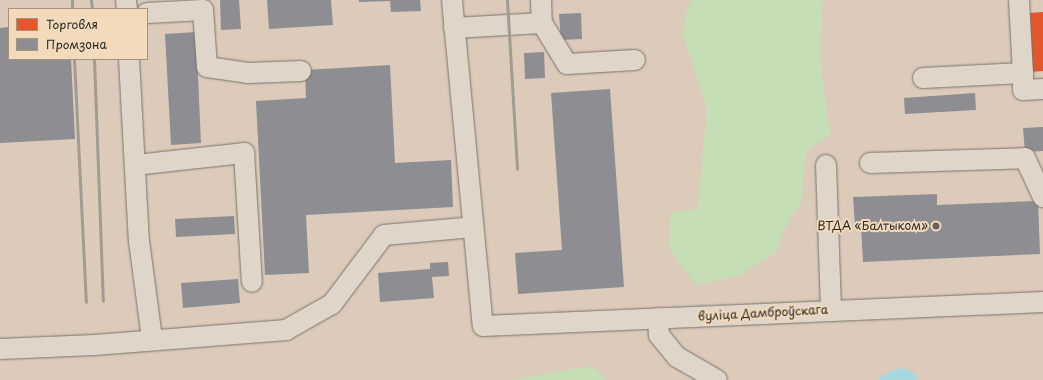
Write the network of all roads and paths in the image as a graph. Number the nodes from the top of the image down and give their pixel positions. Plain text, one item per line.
1 (452, 0) edge
2 (541, 0) edge
3 (1019, 0) edge
4 (148, 13) edge
5 (542, 24) junction
6 (454, 28) junction
7 (129, 60) edge
8 (634, 60) dead end
9 (301, 71) dead end
10 (1023, 73) junction
11 (923, 78) dead end
12 (1043, 89) edge
13 (870, 163) dead end
14 (135, 165) junction
15 (826, 165) dead end
16 (1043, 197) edge
17 (473, 227) junction
18 (252, 282) dead end
19 (1043, 302) edge
20 (831, 310) junction
21 (658, 318) junction
22 (152, 340) junction
23 (0, 349) edge
24 (717, 380) edge

1 - 6 street
2 - 5 street
3 - 10 street
4 - 9 street
5 - 6 street
5 - 8 street
6 - 17 street
7 - 14 street
10 - 11 street
10 - 12 street
13 - 16 street
14 - 18 street
14 - 22 street
15 - 20 street
17 - 21 street, вуліца Дамброўскага
17 - 22 street
19 - 20 street, вуліца Дамброўскага
20 - 21 street, вуліца Дамброўскага
21 - 24 street
22 - 23 street

